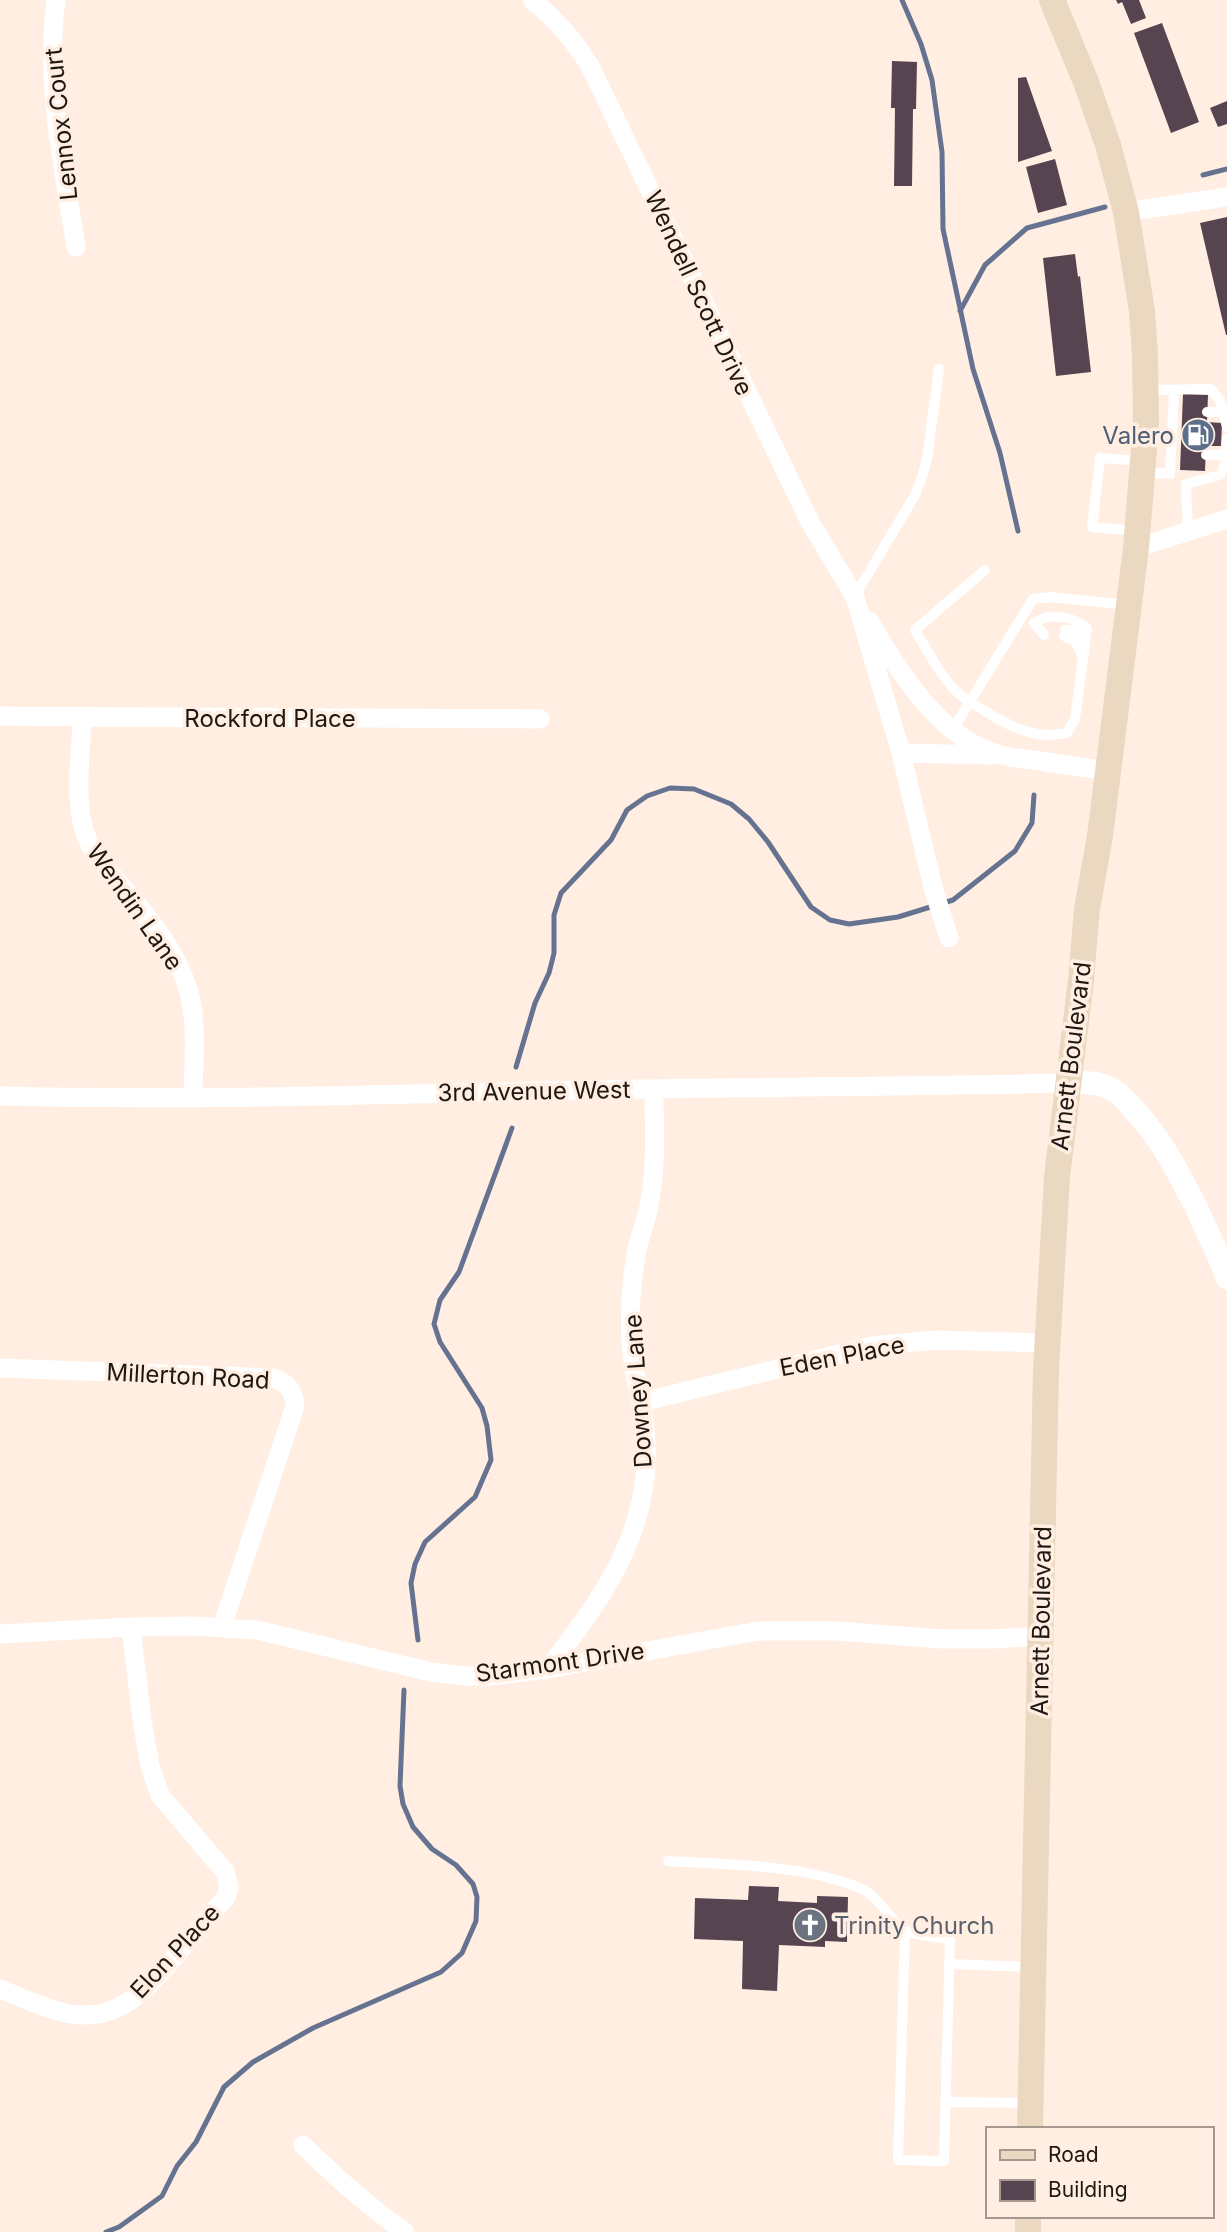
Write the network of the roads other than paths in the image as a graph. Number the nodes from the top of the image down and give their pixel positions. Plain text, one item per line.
1 (56, 0) edge
2 (532, 0) edge
3 (1052, 0) edge
4 (1227, 197) edge
5 (1126, 212) junction
6 (76, 247) dead end
7 (940, 369) dead end
8 (1145, 390) junction
9 (1174, 390) junction
10 (1207, 412) dead end
11 (1224, 412) junction
12 (1227, 427) edge
13 (1227, 438) edge
14 (1206, 455) dead end
15 (1225, 455) junction
16 (1143, 467) junction
17 (1170, 474) junction
18 (1186, 484) junction
19 (1227, 519) edge
20 (1188, 532) junction
21 (1137, 539) junction
22 (985, 570) dead end
23 (855, 597) junction
24 (1128, 606) junction
25 (1021, 619) junction
26 (1034, 623) junction
27 (1045, 631) dead end
28 (1086, 636) junction
29 (1082, 656) junction
30 (970, 702) junction
31 (0, 716) edge
32 (82, 716) junction
33 (540, 719) dead end
34 (953, 729) junction
35 (901, 753) junction
36 (1000, 755) junction
37 (1107, 771) junction
38 (947, 933) dead end
39 (1069, 1083) junction
40 (654, 1089) junction
41 (0, 1096) edge
42 (193, 1098) junction
43 (1227, 1278) edge
44 (1047, 1343) junction
45 (0, 1368) edge
46 (641, 1402) junction
47 (131, 1627) junction
48 (222, 1627) junction
49 (0, 1634) edge
50 (1041, 1636) junction
51 (548, 1669) junction
52 (668, 1861) dead end
53 (905, 1931) junction
54 (949, 1964) junction
55 (1035, 1967) junction
56 (0, 1989) edge
57 (946, 2102) junction
58 (1030, 2116) edge
59 (303, 2146) dead end
60 (405, 2232) edge

1 - 6 street, Lennox Court
2 - 23 street, Wendell Scott Drive
3 - 5 main road, Arnett Boulevard
4 - 5 street
5 - 8 main road, Arnett Boulevard
7 - 23 lane
8 - 9 lane
8 - 16 main road, Arnett Boulevard
9 - 11 lane
9 - 17 lane
10 - 11 lane
11 - 12 lane
13 - 15 lane
14 - 15 lane
15 - 18 lane
16 - 17 lane
16 - 21 main road, Arnett Boulevard
16 - 21 lane
17 - 18 lane
18 - 20 lane
19 - 20 street
20 - 21 street
21 - 24 main road, Arnett Boulevard
22 - 30 lane
23 - 34 street, Wendell Scott Drive
23 - 35 street, Wendell Scott Drive
24 - 25 lane
24 - 37 main road, Arnett Boulevard
25 - 26 lane
25 - 30 lane
26 - 27 lane
26 - 28 lane
28 - 29 lane
28 - 29 lane
29 - 30 lane
30 - 34 lane
31 - 32 street, Rockford Place
32 - 33 street, Rockford Place
32 - 42 street, Wendin Lane
34 - 36 street, Wendell Scott Drive
35 - 36 street, Wendell Scott Drive
35 - 38 street, Wendell Scott Drive
36 - 37 street, Wendell Scott Drive
37 - 39 main road, Arnett Boulevard
39 - 40 street, 3rd Avenue West
39 - 43 street
39 - 44 main road, Arnett Boulevard
40 - 42 street, 3rd Avenue West
40 - 46 street, Downey Lane
41 - 42 street, 3rd Avenue West
44 - 46 street, Eden Place
44 - 50 main road, Arnett Boulevard
45 - 48 street, Millerton Road
46 - 51 street, Downey Lane
47 - 48 street, Starmont Drive
47 - 49 street, Starmont Drive
47 - 56 street, Elon Place
48 - 51 street, Starmont Drive
50 - 51 street, Starmont Drive
50 - 55 main road, Arnett Boulevard
52 - 53 lane
53 - 54 lane
53 - 57 lane
54 - 55 lane
54 - 57 lane
55 - 58 main road, Arnett Boulevard
57 - 58 lane
59 - 60 street

